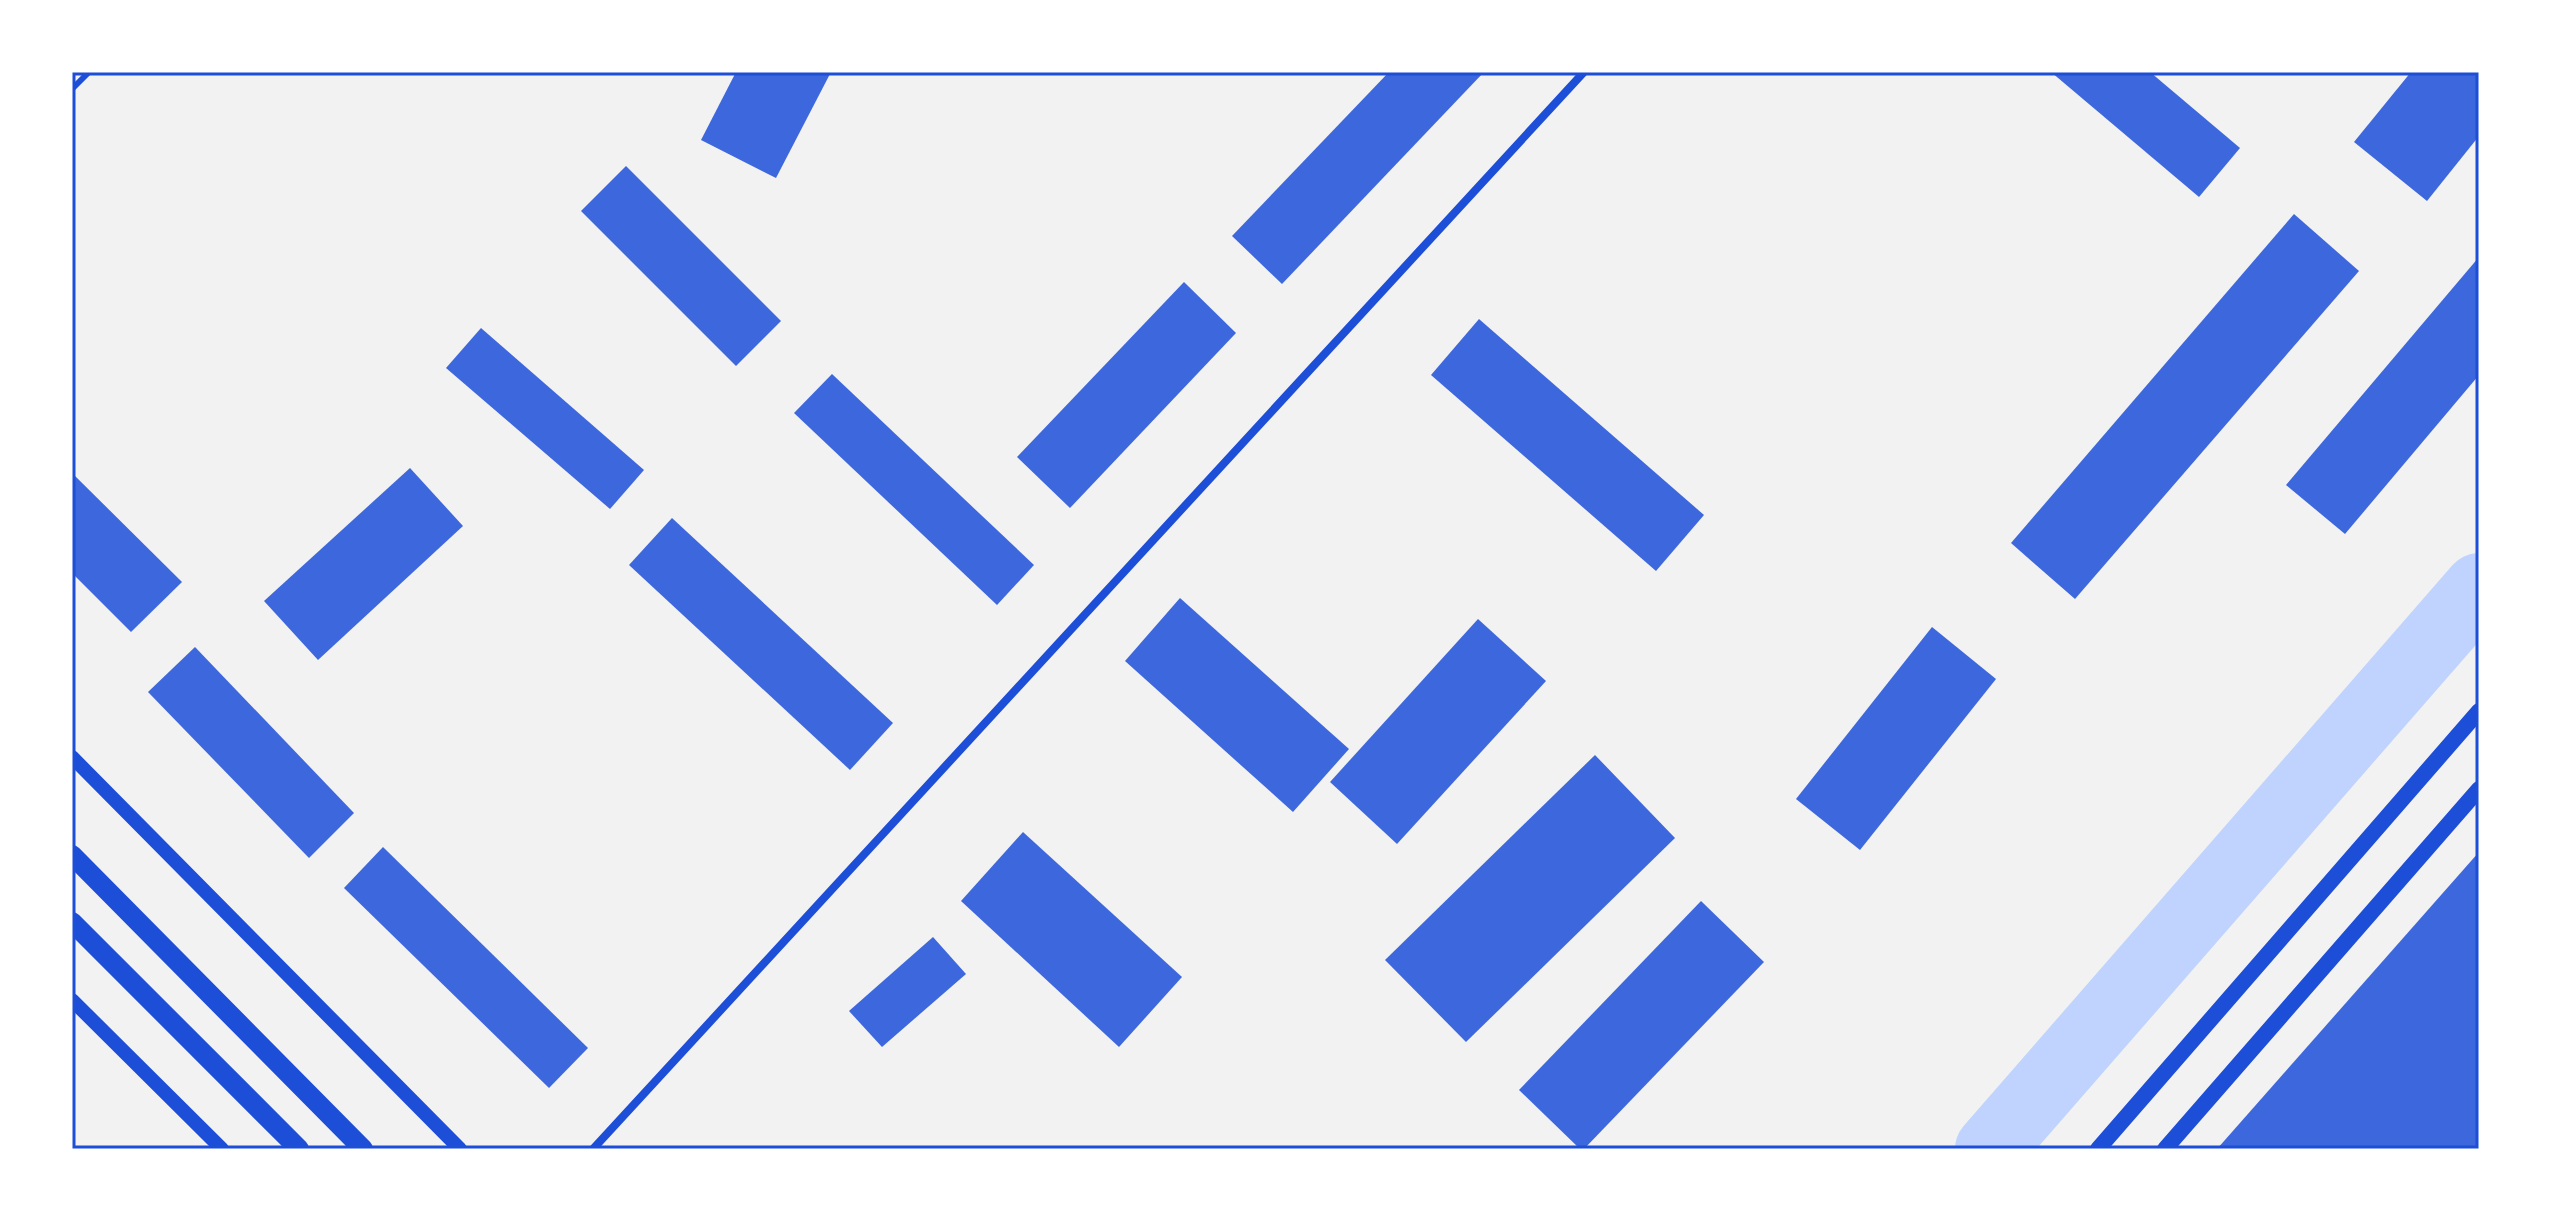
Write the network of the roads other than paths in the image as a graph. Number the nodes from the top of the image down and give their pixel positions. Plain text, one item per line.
1 (89, 72) edge
2 (1584, 72) edge
3 (72, 89) edge
4 (2479, 711) edge
5 (72, 757) edge
6 (2479, 789) edge
7 (72, 855) edge
8 (72, 922) edge
9 (72, 1000) edge
10 (222, 1149) edge
11 (299, 1149) edge
12 (363, 1149) edge
13 (460, 1149) edge
14 (593, 1149) edge
15 (2098, 1149) edge
16 (2165, 1149) edge

1 - 3 lane
2 - 14 street
4 - 15 main road
5 - 13 street
6 - 16 main road
7 - 12 main road
8 - 11 main road
9 - 10 street

